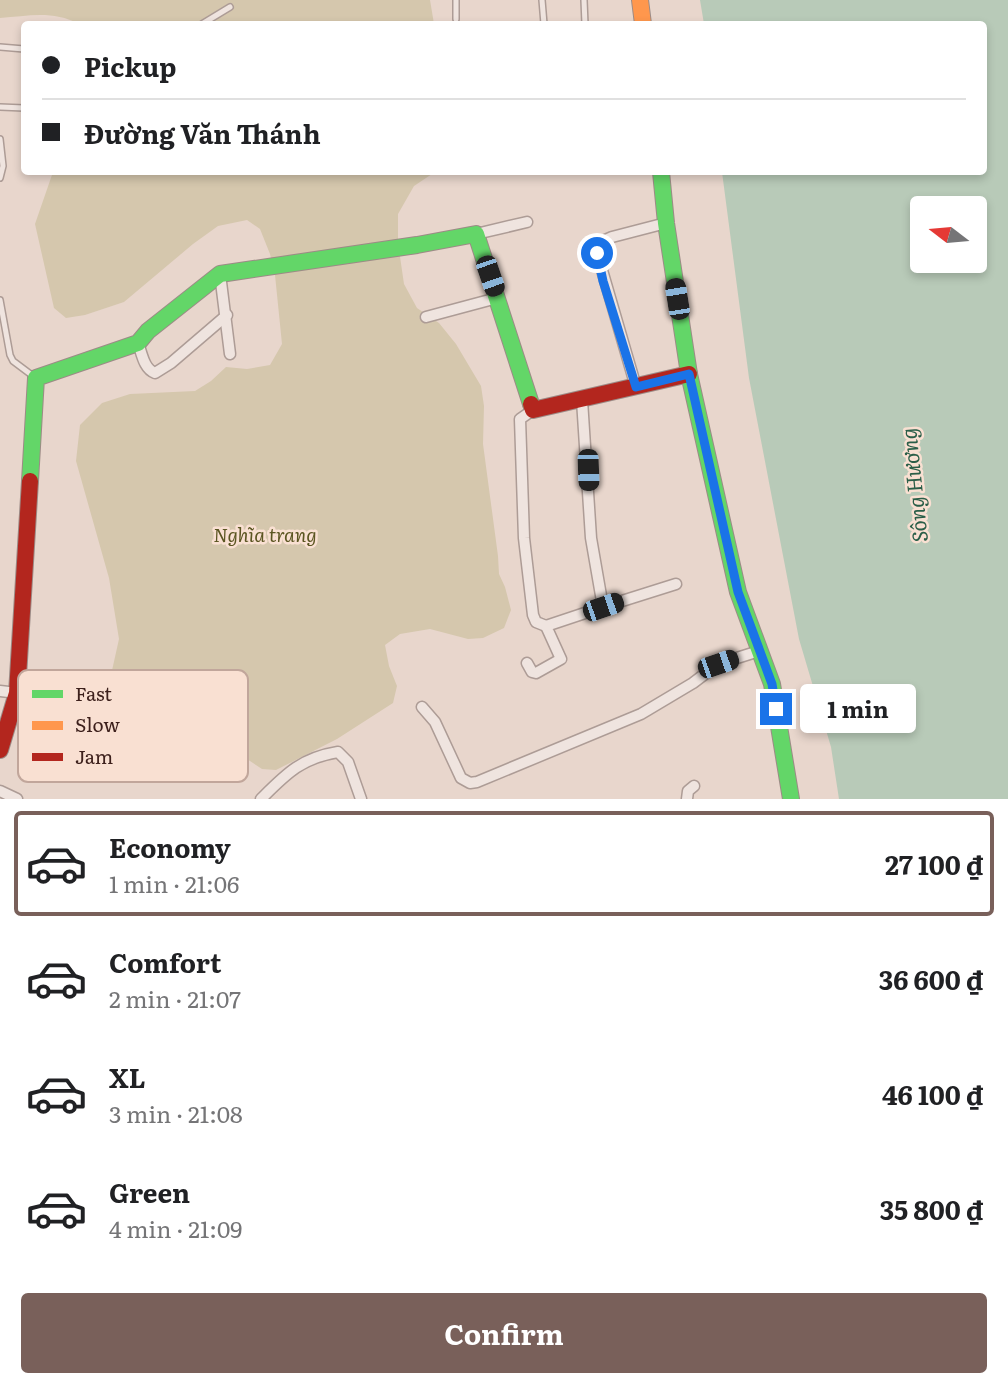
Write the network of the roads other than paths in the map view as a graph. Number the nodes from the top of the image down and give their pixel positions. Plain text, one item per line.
1 (456, 0) edge
2 (542, 0) edge
3 (584, 0) edge
4 (640, 0) edge
5 (229, 8) dead end
6 (456, 19) dead end
7 (207, 21) edge
8 (544, 21) edge
9 (585, 21) edge
10 (643, 21) edge
11 (0, 47) edge
12 (21, 49) edge
13 (0, 107) edge
14 (21, 108) edge
15 (0, 139) edge
16 (661, 175) edge
17 (0, 178) edge
18 (527, 222) dead end
19 (666, 223) junction
20 (476, 234) junction
21 (220, 274) junction
22 (498, 298) junction
23 (0, 300) edge
24 (227, 315) junction
25 (426, 317) dead end
26 (138, 343) junction
27 (230, 354) dead end
28 (689, 374) junction
29 (36, 378) junction
30 (636, 387) junction
31 (582, 400) junction
32 (533, 410) junction
33 (676, 584) dead end
34 (603, 607) junction
35 (546, 626) junction
36 (759, 651) junction
37 (527, 663) dead end
38 (18, 670) edge
39 (18, 676) edge
40 (0, 691) edge
41 (17, 693) junction
42 (422, 707) dead end
43 (0, 750) edge
44 (694, 786) dead end
45 (0, 791) edge
46 (17, 799) edge
47 (261, 799) edge
48 (361, 799) edge
49 (687, 799) edge
50 (791, 799) edge

1 - 6 lane
2 - 8 lane
3 - 9 lane
4 - 10 street
5 - 7 lane
11 - 12 lane
13 - 14 lane
15 - 17 lane
16 - 19 street
18 - 20 street
19 - 28 street
19 - 30 street
20 - 21 street
20 - 22 street
21 - 24 street
21 - 26 street
22 - 25 street
22 - 32 street
23 - 29 lane
24 - 26 street
24 - 27 street
26 - 29 street
28 - 30 street
28 - 36 street
29 - 38 street
30 - 31 street
31 - 32 street
31 - 34 street
32 - 35 street
33 - 34 street
34 - 35 street
35 - 37 street
36 - 42 street
36 - 50 street
39 - 41 street
40 - 41 street
41 - 43 street
44 - 49 street
45 - 46 street
47 - 48 street

